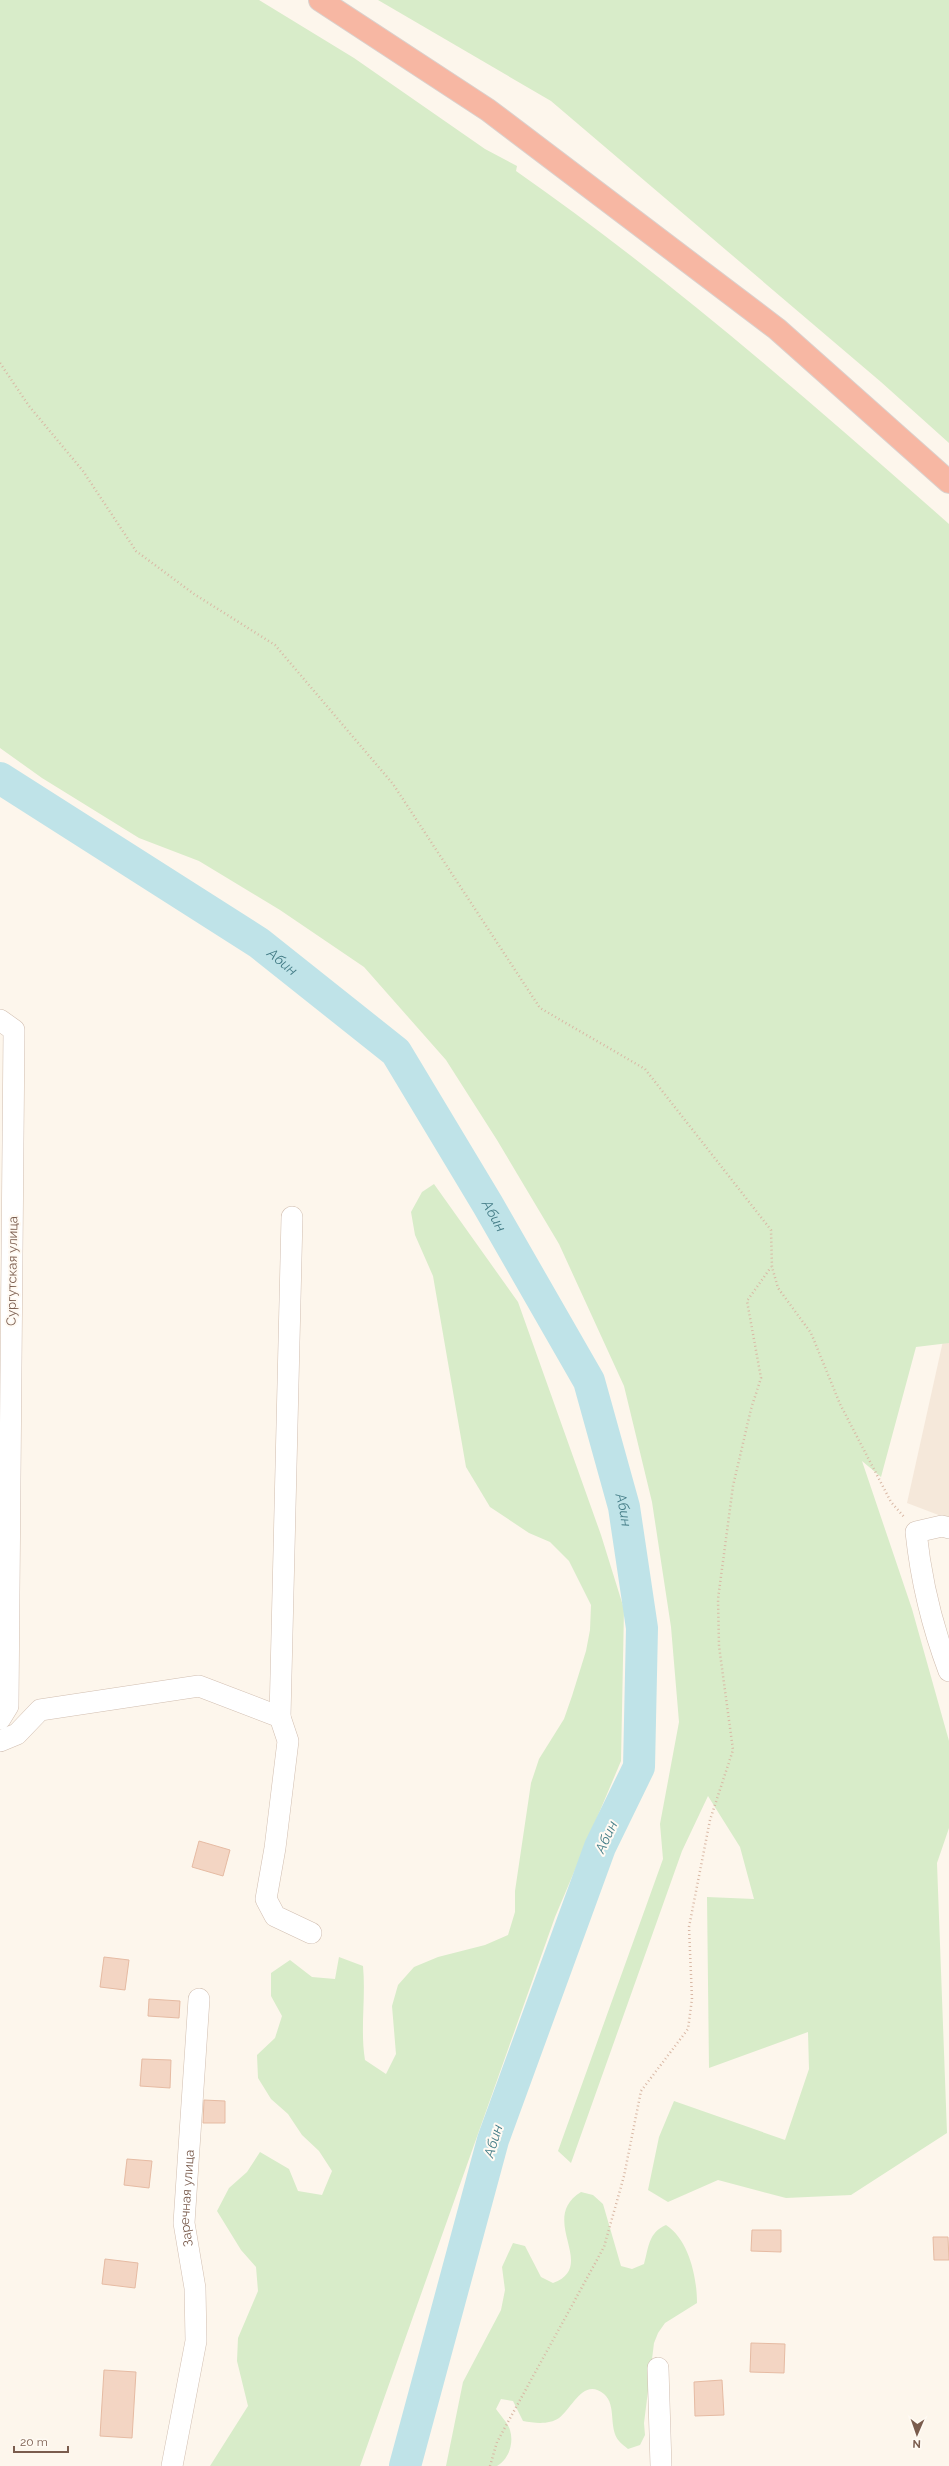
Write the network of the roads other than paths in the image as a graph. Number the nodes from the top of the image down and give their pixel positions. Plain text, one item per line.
1 (320, 0) edge
2 (949, 482) edge
3 (0, 1020) edge
4 (292, 1217) dead end
5 (946, 1527) edge
6 (949, 1671) edge
7 (280, 1717) junction
8 (0, 1719) edge
9 (0, 1741) edge
10 (312, 1933) dead end
11 (199, 2000) dead end
12 (658, 2368) dead end
13 (172, 2466) edge
14 (661, 2466) edge

1 - 2 highway
3 - 8 street, Сургутская улица
4 - 7 street
5 - 6 street
7 - 9 street
7 - 10 street
11 - 13 street, Заречная улица
12 - 14 street

